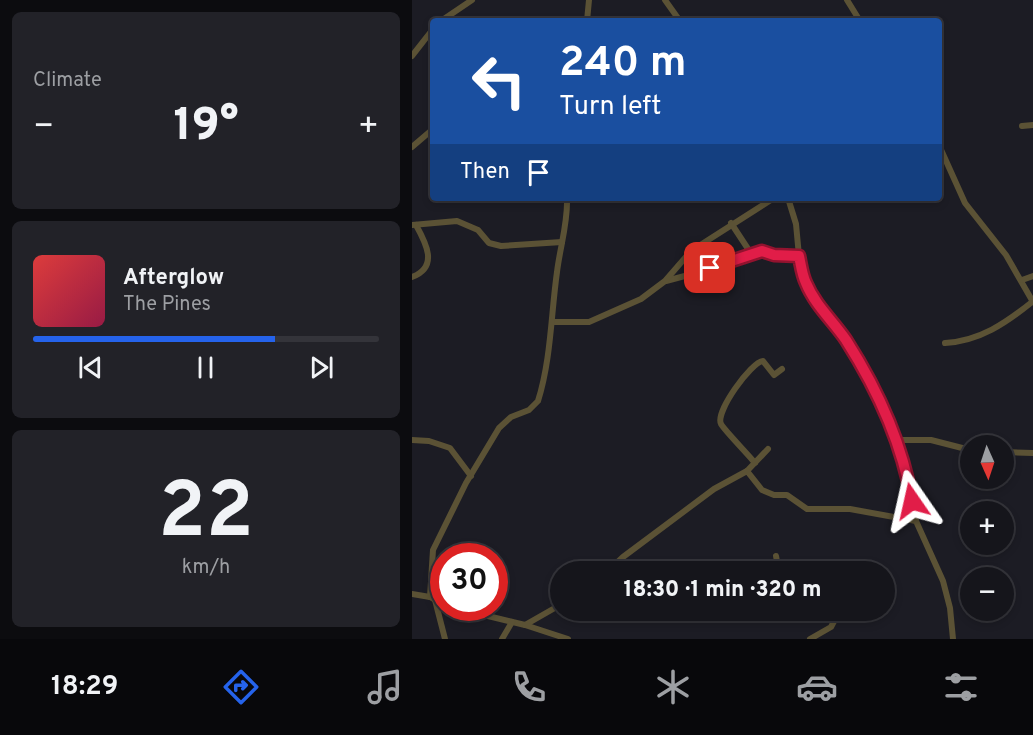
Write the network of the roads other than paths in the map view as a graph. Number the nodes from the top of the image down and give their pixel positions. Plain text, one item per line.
1 (472, 0) edge
2 (589, 0) edge
3 (665, 0) edge
4 (847, 0) edge
5 (445, 18) edge
6 (587, 18) edge
7 (678, 18) edge
8 (858, 18) edge
9 (430, 32) edge
10 (412, 56) edge
11 (1033, 125) edge
12 (1022, 126) dead end
13 (430, 132) edge
14 (412, 147) edge
15 (942, 152) edge
16 (567, 201) edge
17 (769, 201) edge
18 (789, 201) edge
19 (731, 223) junction
20 (414, 225) edge
21 (562, 242) junction
22 (752, 255) junction
23 (799, 256) junction
24 (1033, 276) edge
25 (412, 277) edge
26 (1022, 280) junction
27 (665, 281) junction
28 (1032, 302) edge
29 (552, 322) junction
30 (945, 343) dead end
31 (782, 369) dead end
32 (412, 440) edge
33 (898, 440) junction
34 (960, 447) edge
35 (768, 449) dead end
36 (1014, 452) edge
37 (1033, 453) edge
38 (755, 463) junction
39 (747, 471) junction
40 (471, 476) junction
41 (916, 521) junction
42 (437, 543) edge
43 (776, 556) dead end
44 (619, 561) edge
45 (777, 561) edge
46 (412, 594) edge
47 (430, 598) edge
48 (550, 610) edge
49 (440, 621) edge
50 (508, 621) edge
51 (834, 621) edge
52 (512, 622) junction
53 (525, 625) junction
54 (445, 639) edge
55 (502, 639) edge
56 (568, 639) edge
57 (810, 639) edge
58 (953, 639) edge

1 - 5 street
2 - 6 street
3 - 7 street
4 - 8 street
9 - 10 street
11 - 12 street
13 - 14 street
15 - 26 street
16 - 21 street
17 - 19 street
18 - 23 street
19 - 22 street
19 - 27 street
20 - 21 street
20 - 25 street
21 - 29 street
22 - 23 street
22 - 27 street
23 - 33 street
24 - 26 street
26 - 28 street
27 - 29 street
28 - 30 street
29 - 40 street
31 - 38 street
32 - 40 street
33 - 34 street
33 - 41 street
35 - 38 street
36 - 37 street
38 - 39 street
39 - 41 street
39 - 44 street
40 - 42 street
41 - 58 street
43 - 45 street
46 - 47 street
48 - 53 street
49 - 54 street
50 - 52 street
51 - 57 street
52 - 53 street
52 - 55 street
53 - 56 street

